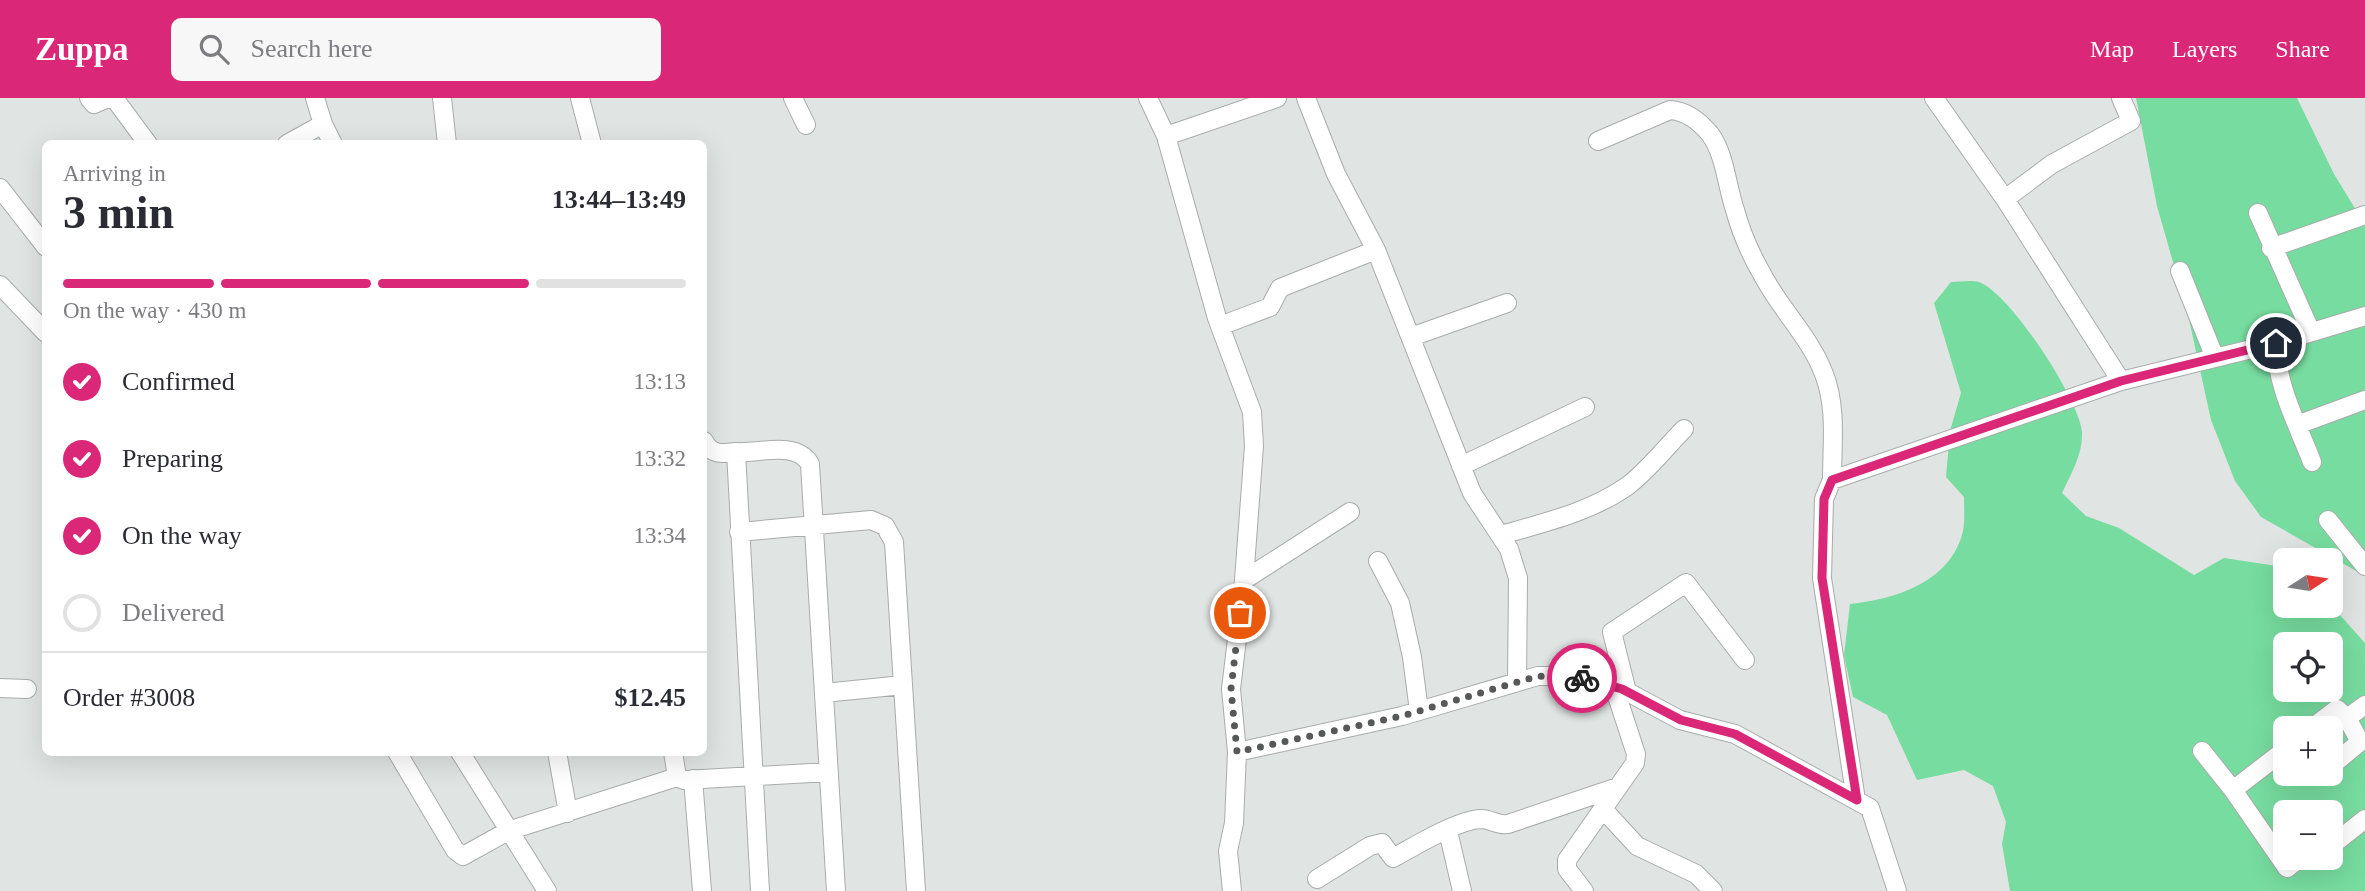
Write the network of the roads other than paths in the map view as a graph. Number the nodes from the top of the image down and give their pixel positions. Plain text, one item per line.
1 (89, 98) edge
2 (111, 98) edge
3 (315, 98) edge
4 (442, 98) edge
5 (580, 98) edge
6 (793, 98) edge
7 (1148, 98) edge
8 (1277, 98) edge
9 (1306, 98) edge
10 (1934, 98) edge
11 (2121, 98) edge
12 (323, 124) junction
13 (806, 125) dead end
14 (1166, 136) junction
15 (145, 140) edge
16 (294, 140) edge
17 (331, 140) edge
18 (447, 140) edge
19 (591, 140) edge
20 (1598, 141) dead end
21 (0, 188) edge
22 (2005, 199) junction
23 (2258, 212) dead end
24 (2365, 215) edge
25 (42, 242) edge
26 (2271, 247) junction
27 (1376, 250) junction
28 (2180, 271) dead end
29 (0, 285) edge
30 (1507, 303) dead end
31 (2365, 316) edge
32 (1220, 327) junction
33 (42, 329) edge
34 (2311, 332) junction
35 (1411, 337) junction
36 (2276, 343) junction
37 (2215, 358) junction
38 (2121, 381) junction
39 (2365, 400) edge
40 (1585, 407) dead end
41 (2297, 425) junction
42 (1684, 429) dead end
43 (707, 450) edge
44 (736, 452) junction
45 (2312, 462) dead end
46 (1461, 466) junction
47 (1832, 480) junction
48 (1350, 512) dead end
49 (2328, 520) dead end
50 (814, 525) junction
51 (739, 533) junction
52 (1500, 535) junction
53 (1378, 561) dead end
54 (2365, 566) edge
55 (1244, 580) junction
56 (1745, 660) dead end
57 (1517, 681) junction
58 (903, 685) junction
59 (0, 688) edge
60 (27, 689) dead end
61 (1620, 689) junction
62 (824, 692) junction
63 (2365, 705) edge
64 (1419, 710) junction
65 (2328, 716) edge
66 (2347, 718) junction
67 (2202, 751) dead end
68 (1237, 752) junction
69 (399, 756) edge
70 (462, 756) edge
71 (557, 756) edge
72 (675, 756) edge
73 (2343, 756) edge
74 (2273, 759) edge
75 (829, 772) junction
76 (685, 778) junction
77 (753, 778) junction
78 (1618, 787) junction
79 (2233, 789) junction
80 (1857, 800) junction
81 (1603, 809) junction
82 (568, 813) junction
83 (2365, 818) edge
84 (508, 831) junction
85 (1448, 831) junction
86 (2343, 836) edge
87 (2273, 848) edge
88 (1317, 879) dead end
89 (547, 891) edge
90 (702, 891) edge
91 (760, 891) edge
92 (836, 891) edge
93 (916, 891) edge
94 (1232, 891) edge
95 (1462, 891) edge
96 (1584, 891) edge
97 (1713, 891) edge
98 (1897, 891) edge

1 - 2 street
2 - 15 street
3 - 12 street
4 - 18 street
5 - 19 street
6 - 13 street
7 - 14 street
8 - 14 street
9 - 27 street
10 - 22 street
11 - 22 street
12 - 16 street
12 - 17 street
14 - 32 street
20 - 47 street
21 - 25 street
22 - 38 street
23 - 26 street
24 - 26 street
26 - 34 street
27 - 32 street
27 - 35 street
28 - 37 street
29 - 33 street
30 - 35 street
31 - 34 street
32 - 55 street
34 - 36 street
35 - 46 street
36 - 37 street
36 - 41 street
37 - 38 street
38 - 47 street
39 - 41 street
40 - 46 street
41 - 45 street
42 - 52 street
43 - 44 street
44 - 50 street
44 - 51 street
46 - 52 street
47 - 80 street
48 - 55 street
49 - 54 street
50 - 51 street
50 - 58 street
50 - 62 street
51 - 77 street
52 - 57 street
53 - 64 street
55 - 68 street
56 - 61 street
57 - 61 street
57 - 64 street
58 - 62 street
58 - 93 street
59 - 60 street
61 - 78 street
61 - 80 street
62 - 75 street
63 - 66 street
64 - 68 street
65 - 66 street
66 - 73 street
67 - 79 street
68 - 94 street
69 - 84 street
70 - 84 street
71 - 82 street
72 - 76 street
74 - 79 street
75 - 77 street
75 - 92 street
76 - 77 street
76 - 82 street
76 - 90 street
77 - 91 street
78 - 81 street
78 - 85 street
79 - 87 street
80 - 98 street
81 - 96 street
81 - 97 street
82 - 84 street
83 - 86 street
84 - 89 street
85 - 88 street
85 - 95 street

